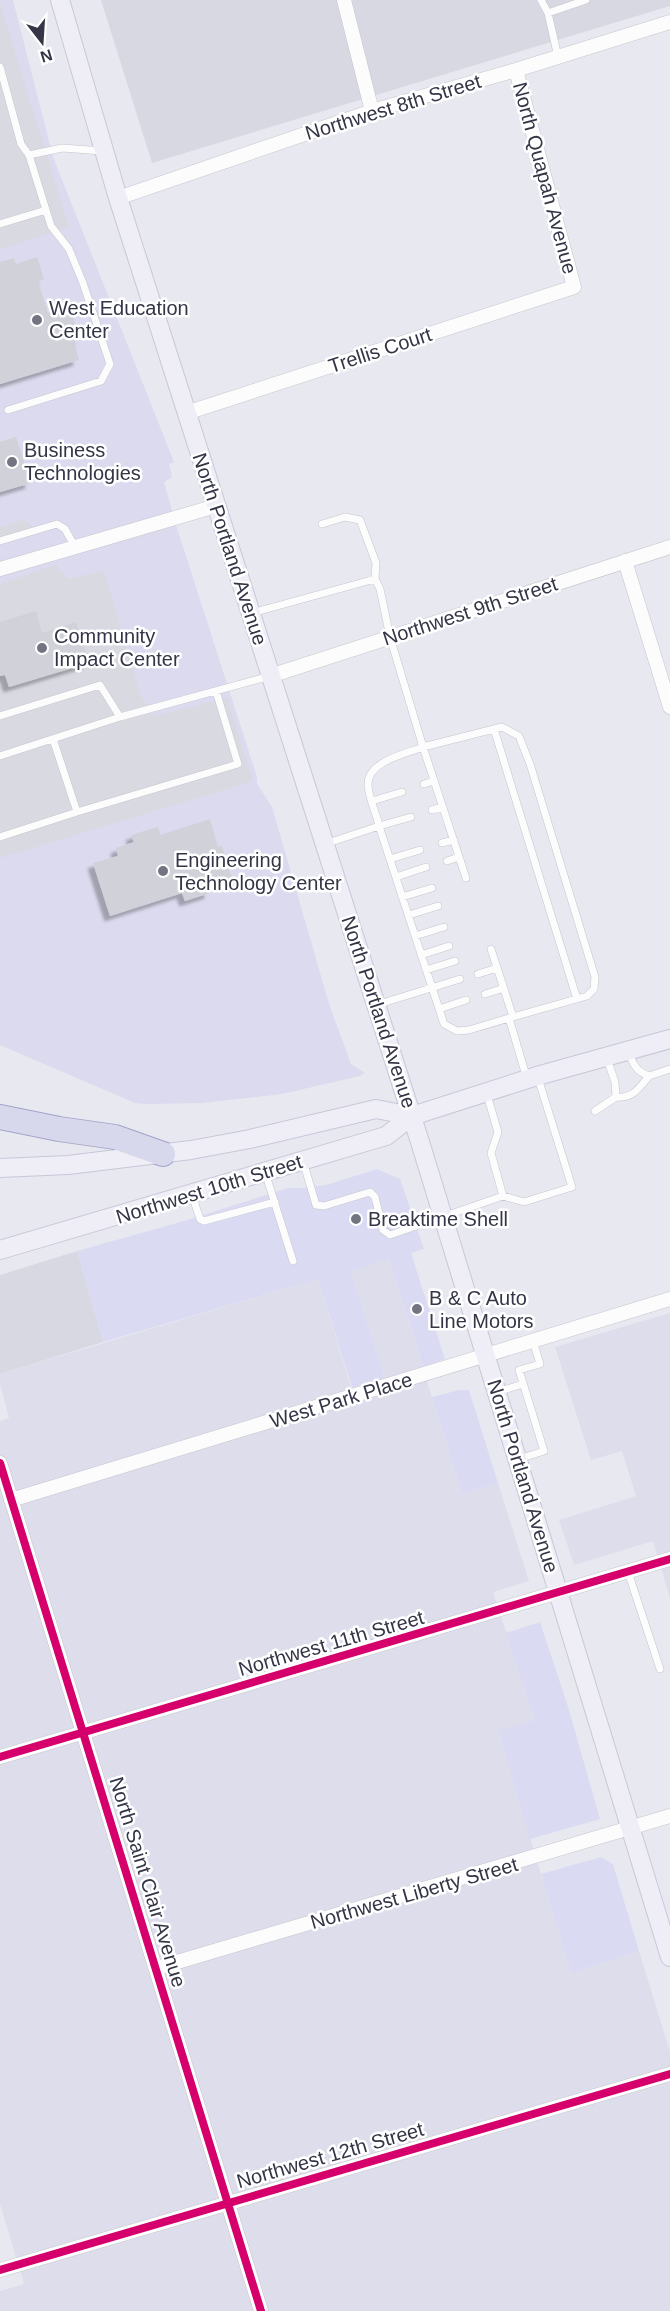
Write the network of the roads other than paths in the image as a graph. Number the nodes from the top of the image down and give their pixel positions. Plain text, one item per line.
1 (60, 0) edge
2 (344, 0) edge
3 (541, 0) edge
4 (586, 0) edge
5 (548, 13) junction
6 (670, 22) edge
7 (558, 57) junction
8 (0, 67) edge
9 (516, 70) junction
10 (372, 111) junction
11 (104, 151) junction
12 (29, 156) junction
13 (118, 198) junction
14 (46, 210) junction
15 (0, 224) edge
16 (574, 287) joint
17 (8, 410) dead end
18 (186, 412) junction
19 (216, 506) junction
20 (322, 524) dead end
21 (0, 541) edge
22 (75, 547) junction
23 (670, 547) edge
24 (625, 561) junction
25 (0, 569) edge
26 (375, 579) junction
27 (250, 614) junction
28 (390, 637) junction
29 (270, 676) junction
30 (216, 691) junction
31 (670, 707) edge
32 (0, 716) edge
33 (120, 717) junction
34 (494, 729) junction
35 (53, 739) junction
36 (423, 747) junction
37 (0, 756) edge
38 (434, 781) junction
39 (424, 784) dead end
40 (402, 792) dead end
41 (372, 801) junction
42 (443, 807) junction
43 (432, 810) dead end
44 (77, 812) junction
45 (411, 817) dead end
46 (379, 826) junction
47 (0, 837) edge
48 (454, 840) junction
49 (442, 843) dead end
50 (325, 844) junction
51 (420, 850) dead end
52 (459, 857) junction
53 (390, 859) junction
54 (447, 861) dead end
55 (426, 867) dead end
56 (396, 877) junction
57 (466, 878) dead end
58 (432, 888) dead end
59 (402, 897) junction
60 (438, 906) dead end
61 (408, 915) junction
62 (444, 927) dead end
63 (415, 936) junction
64 (449, 946) dead end
65 (491, 949) dead end
66 (422, 955) junction
67 (455, 961) dead end
68 (497, 968) junction
69 (426, 970) junction
70 (478, 974) dead end
71 (460, 979) dead end
72 (432, 988) junction
73 (504, 988) junction
74 (485, 994) dead end
75 (577, 999) junction
76 (466, 1000) dead end
77 (376, 1005) junction
78 (439, 1009) junction
79 (511, 1018) junction
80 (670, 1039) edge
81 (628, 1050) junction
82 (606, 1057) junction
83 (670, 1069) edge
84 (648, 1076) junction
85 (532, 1077) junction
86 (486, 1092) junction
87 (616, 1097) junction
88 (595, 1111) dead end
89 (412, 1116) junction
90 (0, 1117) edge
91 (162, 1154) junction
92 (303, 1161) junction
93 (0, 1168) edge
94 (265, 1172) junction
95 (192, 1194) junction
96 (503, 1196) junction
97 (274, 1202) junction
98 (444, 1218) junction
99 (0, 1250) edge
100 (292, 1261) dead end
101 (670, 1299) edge
102 (533, 1341) junction
103 (486, 1355) junction
104 (523, 1384) junction
105 (497, 1392) junction
106 (518, 1460) junction
107 (0, 1463) edge
108 (11, 1500) junction
109 (670, 1559) edge
110 (628, 1572) junction
111 (558, 1593) junction
112 (660, 1669) dead end
113 (84, 1733) junction
114 (0, 1757) edge
115 (670, 1816) edge
116 (629, 1829) junction
117 (670, 1957) edge
118 (157, 1968) junction
119 (670, 2074) edge
120 (228, 2202) junction
121 (1, 2268) edge
122 (261, 2311) edge

1 - 11 main road, North Portland Avenue
2 - 10 street
3 - 5 lane
4 - 5 lane
5 - 7 lane
6 - 7 street, Northwest 8th Street
7 - 9 street, Northwest 8th Street
8 - 12 lane
9 - 10 street, Northwest 8th Street
9 - 16 street, North Quapah Avenue
10 - 13 street, Northwest 8th Street
11 - 12 lane
11 - 13 main road, North Portland Avenue
12 - 14 lane
13 - 18 main road, North Portland Avenue
14 - 15 lane
14 - 17 lane
16 - 18 street, Trellis Court
18 - 19 main road, North Portland Avenue
19 - 22 street
19 - 27 main road, North Portland Avenue
20 - 26 lane
21 - 22 lane
22 - 25 street
23 - 24 street, Northwest 9th Street
24 - 28 street, Northwest 9th Street
24 - 31 street
26 - 27 lane
26 - 28 lane
27 - 29 main road, North Portland Avenue
28 - 29 street, Northwest 9th Street
28 - 36 lane
29 - 30 lane
29 - 50 main road, North Portland Avenue
30 - 33 lane
30 - 44 lane
32 - 33 lane
33 - 35 lane
34 - 36 lane
34 - 75 lane
34 - 75 lane
35 - 37 lane
35 - 44 lane
36 - 38 lane
36 - 41 lane
38 - 39 lane
38 - 42 lane
40 - 41 lane
41 - 46 lane
42 - 43 lane
42 - 48 lane
44 - 47 lane
45 - 46 lane
46 - 50 lane
46 - 53 lane
48 - 49 lane
48 - 52 lane
50 - 77 main road, North Portland Avenue
51 - 53 lane
52 - 54 lane
52 - 57 lane
53 - 56 lane
55 - 56 lane
56 - 59 lane
58 - 59 lane
59 - 61 lane
60 - 61 lane
61 - 63 lane
62 - 63 lane
63 - 66 lane
64 - 66 lane
65 - 68 lane
66 - 69 lane
67 - 69 lane
68 - 70 lane
68 - 73 lane
69 - 72 lane
71 - 72 lane
72 - 77 lane
72 - 78 lane
73 - 74 lane
73 - 79 lane
75 - 79 lane
76 - 78 lane
77 - 89 main road, North Portland Avenue
78 - 79 lane
79 - 85 lane
80 - 81 main road, Northwest 10th Street
81 - 82 main road, Northwest 10th Street
81 - 84 lane
82 - 85 main road, Northwest 10th Street
82 - 87 lane
83 - 84 lane
84 - 87 lane
85 - 86 main road, Northwest 10th Street
85 - 96 lane
86 - 89 main road, Northwest 10th Street
86 - 96 lane
87 - 88 lane
89 - 91 main road, Northwest 10th Street
89 - 92 main road, Northwest 10th Street
89 - 98 main road, North Portland Avenue
90 - 91 highway
91 - 93 main road, Northwest 10th Street
92 - 94 main road, Northwest 10th Street
92 - 98 lane
94 - 95 main road, Northwest 10th Street
94 - 97 lane
95 - 97 lane
95 - 99 main road, Northwest 10th Street
96 - 98 lane
97 - 100 lane
98 - 103 main road, North Portland Avenue
101 - 102 street, West Park Place
102 - 103 street, West Park Place
102 - 104 lane
103 - 105 main road, North Portland Avenue
103 - 108 street, West Park Place
104 - 105 lane
104 - 106 lane
105 - 106 main road, North Portland Avenue
106 - 111 main road, North Portland Avenue
107 - 108 street, North Saint Clair Avenue
108 - 113 street, North Saint Clair Avenue
109 - 110 street, Northwest 11th Street
110 - 111 street, Northwest 11th Street
110 - 112 lane
111 - 113 street, Northwest 11th Street
111 - 116 main road, North Portland Avenue
113 - 114 street, Northwest 11th Street
113 - 118 street, North Saint Clair Avenue
115 - 116 street, Northwest Liberty Street
116 - 117 main road, North Portland Avenue
116 - 118 street, Northwest Liberty Street
118 - 120 street, North Saint Clair Avenue
119 - 120 street, Northwest 12th Street
120 - 121 street, Northwest 12th Street
120 - 122 street, North Saint Clair Avenue

